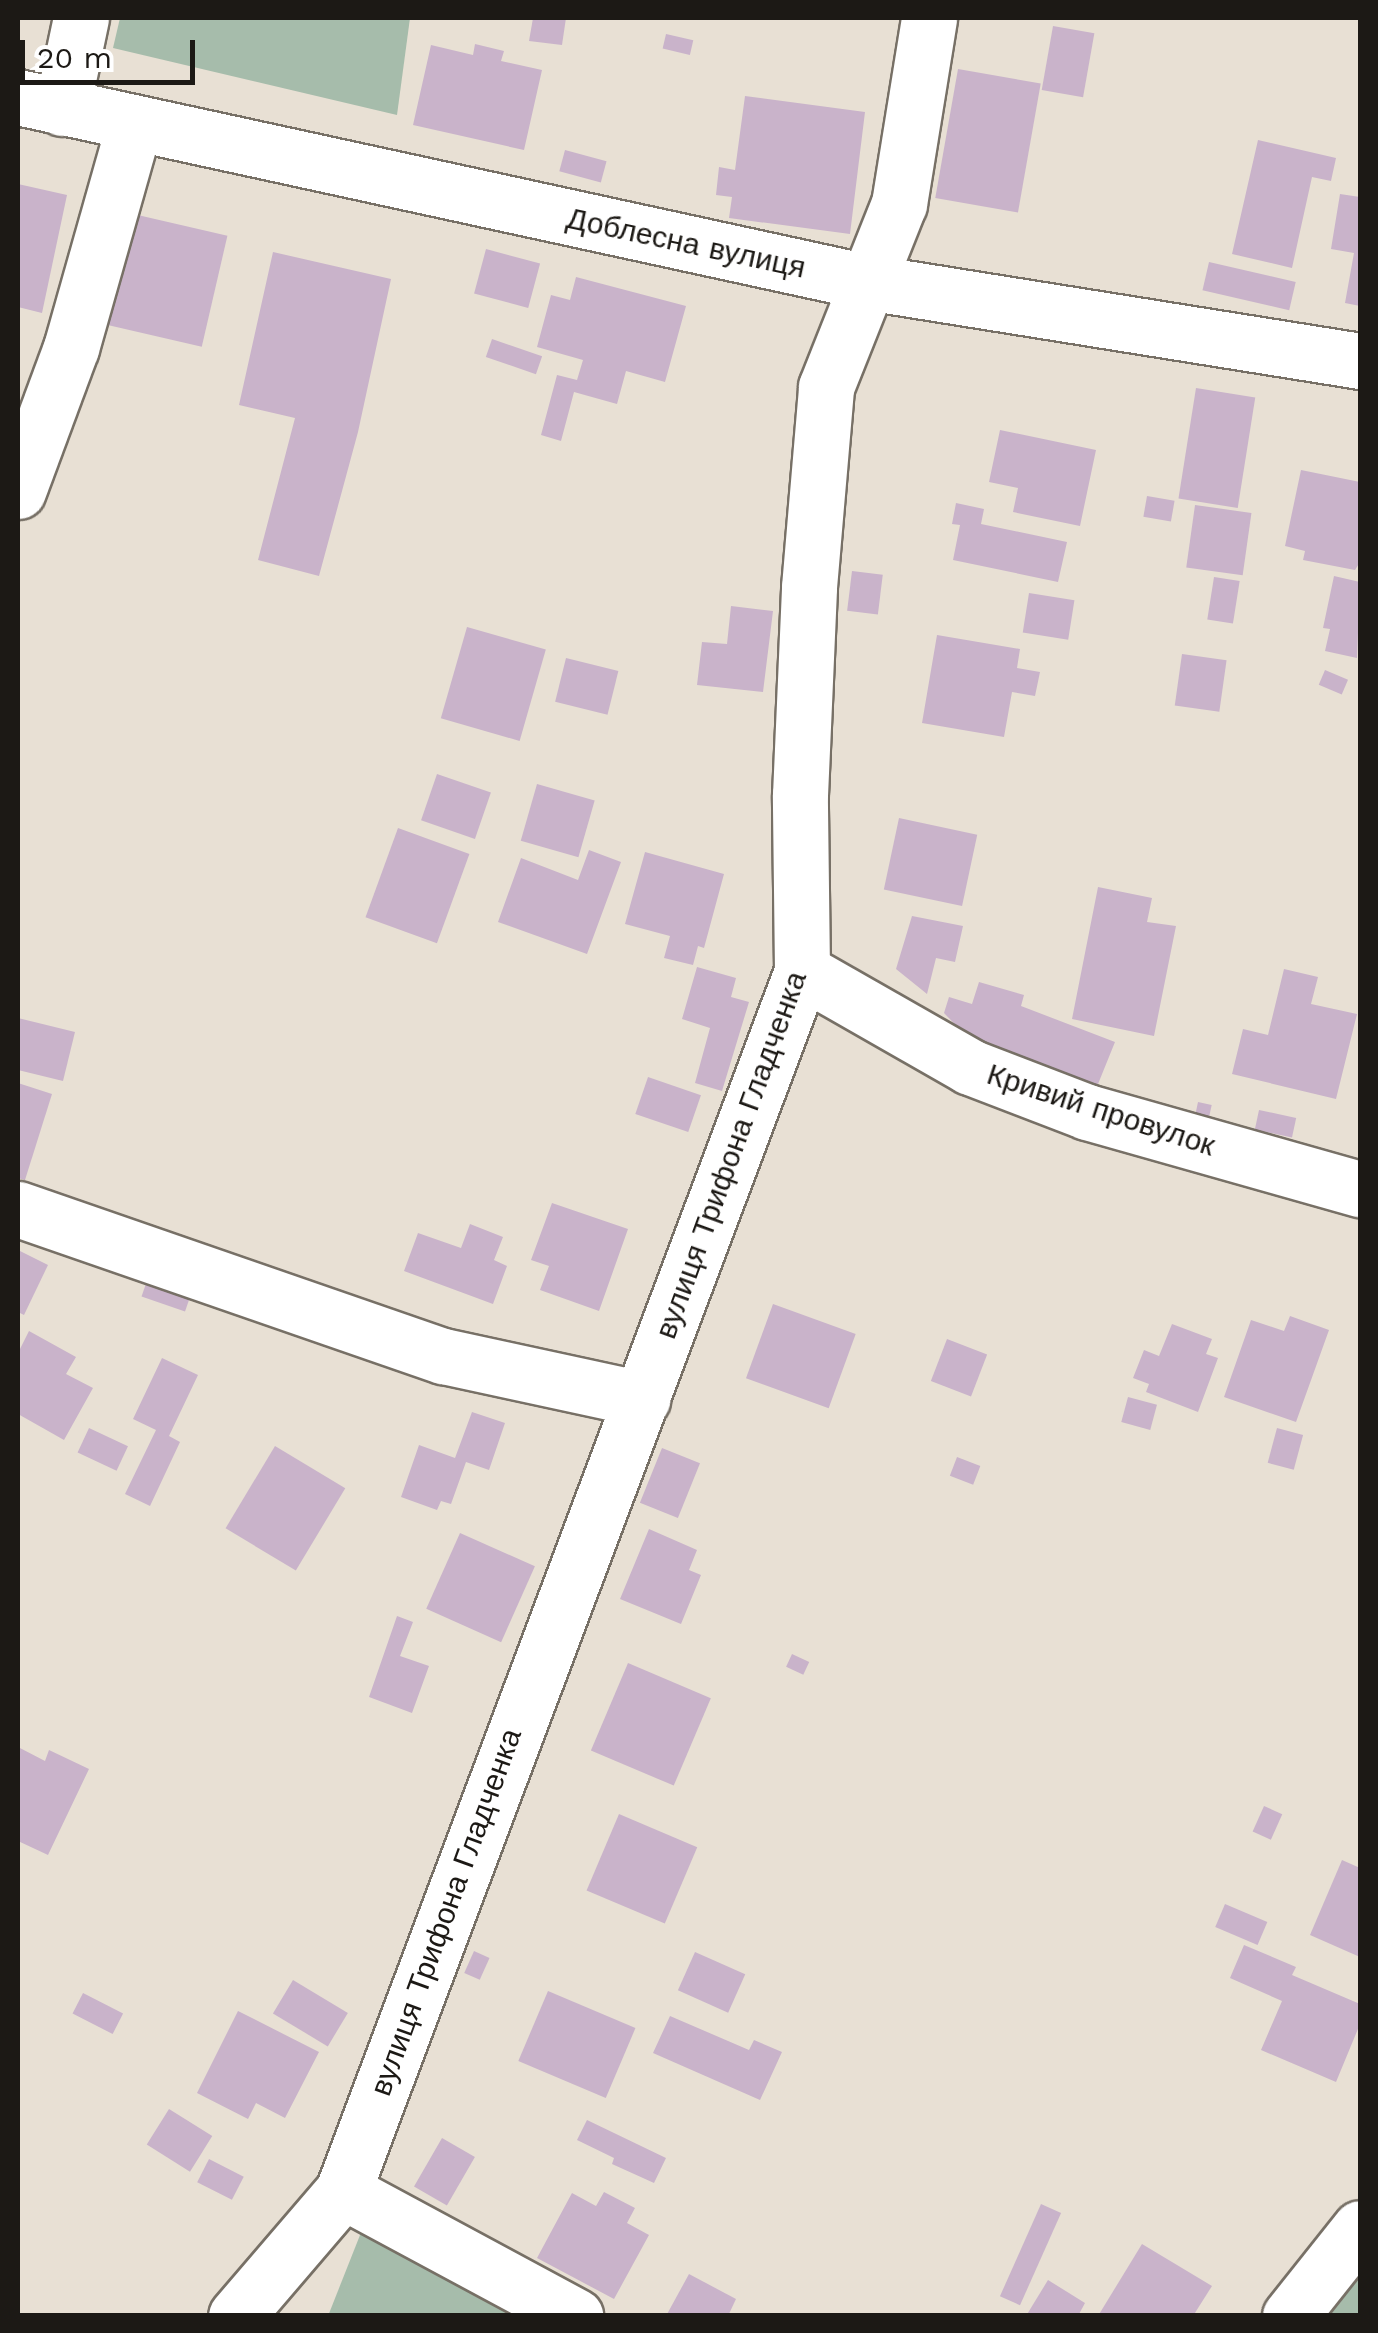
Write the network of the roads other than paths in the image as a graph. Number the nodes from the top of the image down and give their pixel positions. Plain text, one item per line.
1 (81, 18) edge
2 (929, 18) edge
3 (40, 103) edge
4 (134, 126) junction
5 (867, 282) junction
6 (1360, 360) edge
7 (18, 491) edge
8 (802, 971) junction
9 (1360, 1190) edge
10 (18, 1209) edge
11 (642, 1399) junction
12 (343, 2191) junction
13 (1360, 2228) edge
14 (236, 2316) edge
15 (575, 2316) edge
16 (1290, 2316) edge

1 - 3 street
2 - 5 street, вулиця Трифона Гладченка
3 - 4 street, Доблесна вулиця
4 - 5 street, Доблесна вулиця
4 - 7 street
5 - 6 street, Доблесна вулиця
5 - 8 street, вулиця Трифона Гладченка
8 - 9 street, Кривий провулок
8 - 11 street, вулиця Трифона Гладченка
10 - 11 street
11 - 12 street, вулиця Трифона Гладченка
12 - 14 street, вулиця Трифона Гладченка
12 - 15 street
13 - 16 street

